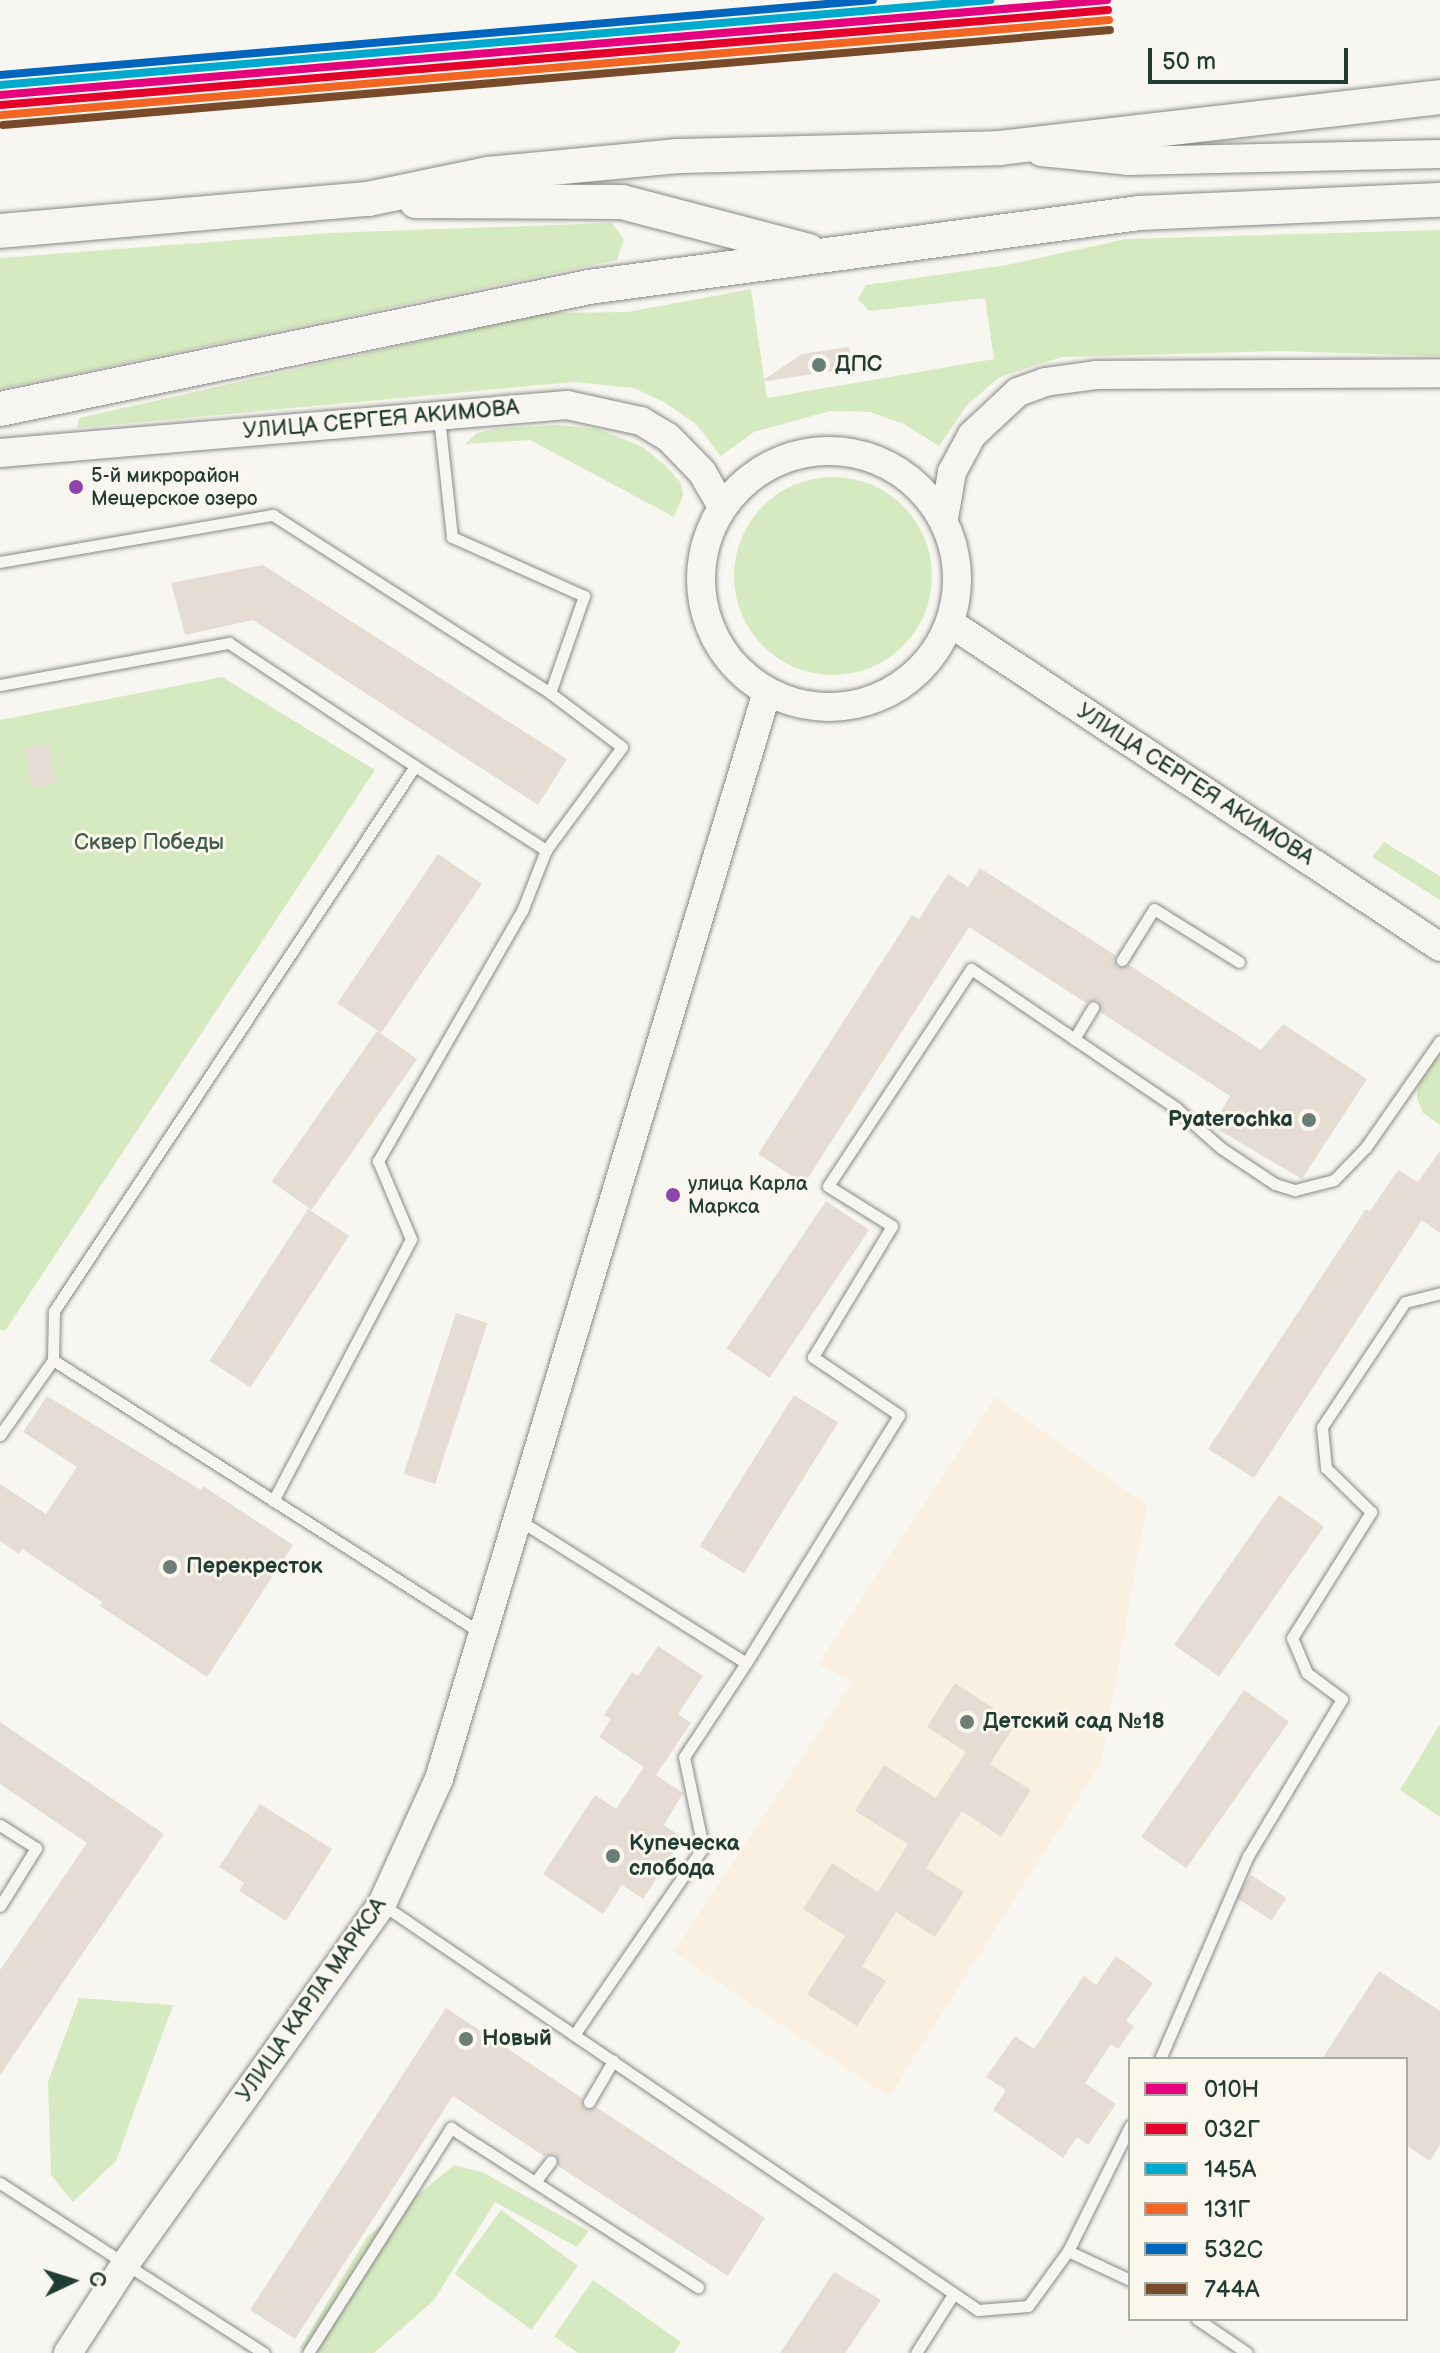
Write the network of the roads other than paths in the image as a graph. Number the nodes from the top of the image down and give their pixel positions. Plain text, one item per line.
1 (1440, 97) edge
2 (1000, 148) junction
3 (1440, 154) edge
4 (368, 199) junction
5 (1440, 200) edge
6 (0, 231) edge
7 (821, 254) junction
8 (1440, 373) edge
9 (0, 409) edge
10 (439, 413) junction
11 (0, 453) edge
12 (722, 506) junction
13 (944, 518) junction
14 (0, 562) edge
15 (950, 623) junction
16 (0, 685) edge
17 (550, 693) junction
18 (766, 695) junction
19 (415, 766) junction
20 (546, 850) junction
21 (1440, 947) edge
22 (1122, 960) dead end
23 (1239, 962) dead end
24 (1093, 1007) dead end
25 (1074, 1039) junction
26 (1440, 1041) edge
27 (1440, 1293) edge
28 (53, 1360) junction
29 (0, 1435) edge
30 (273, 1501) junction
31 (519, 1520) junction
32 (483, 1634) junction
33 (746, 1663) junction
34 (0, 1825) edge
35 (382, 1904) junction
36 (0, 1906) edge
37 (574, 2035) junction
38 (1161, 2057) edge
39 (613, 2061) junction
40 (589, 2102) dead end
41 (1128, 2130) edge
42 (551, 2161) dead end
43 (535, 2182) junction
44 (0, 2183) edge
45 (1068, 2251) junction
46 (126, 2263) junction
47 (1128, 2279) edge
48 (698, 2287) dead end
49 (952, 2296) junction
50 (1200, 2321) edge
51 (68, 2353) edge
52 (264, 2353) edge
53 (308, 2353) edge
54 (916, 2353) edge
55 (1247, 2353) edge

1 - 2 main road
2 - 3 street
2 - 4 main road
4 - 6 main road
4 - 7 main road
5 - 7 main road
7 - 9 main road
8 - 13 street
10 - 11 street, УЛИЦА СЕРГЕЯ АКИМОВА
10 - 12 street, УЛИЦА СЕРГЕЯ АКИМОВА
10 - 17 lane
12 - 13 street
12 - 18 street
13 - 15 street
14 - 17 lane
15 - 18 street
15 - 21 street, УЛИЦА СЕРГЕЯ АКИМОВА
16 - 19 lane
17 - 20 lane
18 - 31 street, УЛИЦА КАРЛА МАРКСА
19 - 20 lane
19 - 28 lane
20 - 30 lane
22 - 23 lane
24 - 25 lane
25 - 26 lane
25 - 33 lane
27 - 38 lane
28 - 29 lane
28 - 30 lane
30 - 32 lane
31 - 32 street, УЛИЦА КАРЛА МАРКСА
31 - 33 lane
32 - 35 street, УЛИЦА КАРЛА МАРКСА
33 - 37 lane
34 - 36 lane
35 - 37 lane
35 - 46 street, УЛИЦА КАРЛА МАРКСА
37 - 39 lane
39 - 40 lane
39 - 49 lane
41 - 45 lane
42 - 43 lane
43 - 48 lane
43 - 53 lane
44 - 46 lane
45 - 47 lane
45 - 49 lane
46 - 51 street, УЛИЦА КАРЛА МАРКСА
46 - 52 lane
49 - 54 lane
50 - 55 lane

